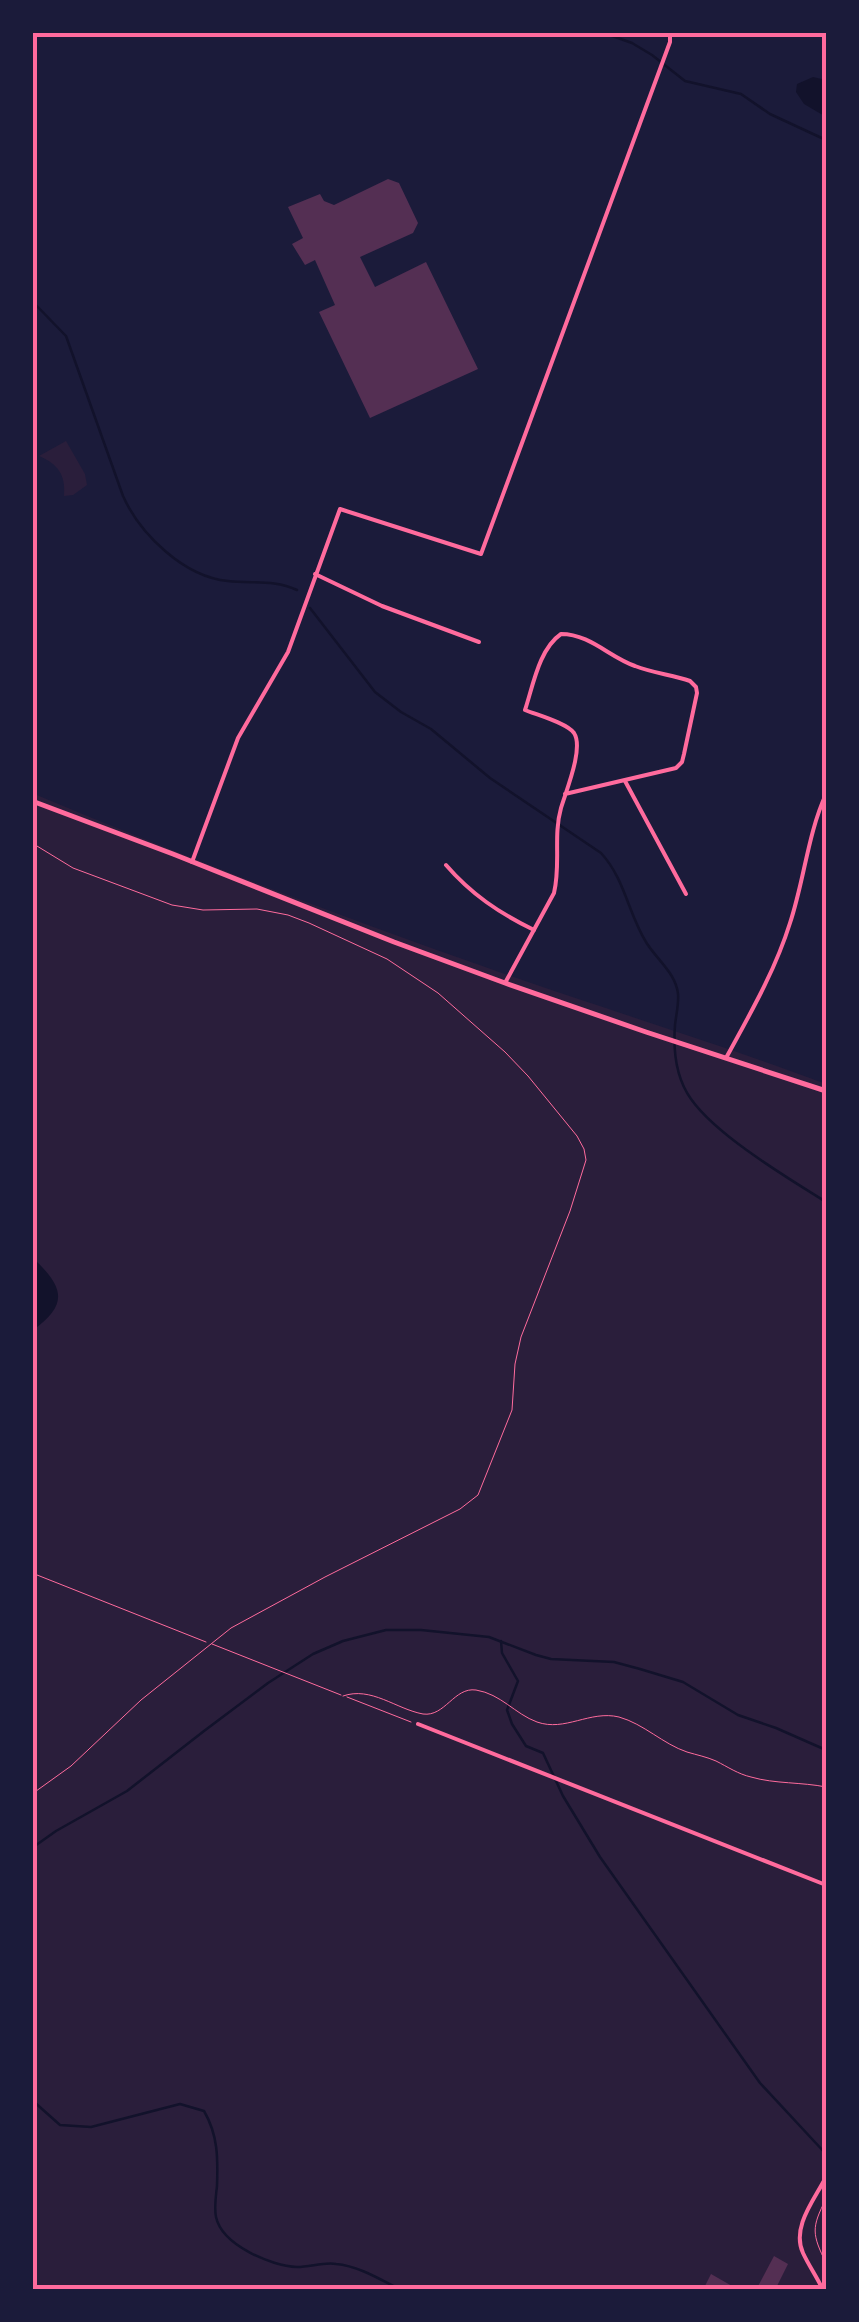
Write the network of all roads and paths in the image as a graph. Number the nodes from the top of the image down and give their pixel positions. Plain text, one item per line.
1 (670, 32) edge
2 (316, 574) junction
3 (478, 642) dead end
4 (625, 781) junction
5 (565, 794) junction
6 (826, 794) edge
7 (32, 802) edge
8 (32, 844) edge
9 (192, 862) junction
10 (446, 865) dead end
11 (686, 894) dead end
12 (534, 930) junction
13 (505, 983) junction
14 (726, 1058) junction
15 (826, 1091) edge
16 (32, 1573) edge
17 (210, 1643) junction
18 (343, 1696) junction
19 (418, 1724) joint
20 (826, 1787) edge
21 (32, 1794) edge
22 (826, 1885) edge
23 (826, 2176) edge
24 (826, 2199) edge
25 (826, 2263) edge
26 (822, 2290) edge

1 - 2 street
2 - 3 street
2 - 9 street
4 - 5 street
4 - 5 street
4 - 11 street
5 - 12 street
6 - 14 street
7 - 9 main road
8 - 17 path
9 - 13 main road
10 - 12 street
12 - 13 street
13 - 14 main road
14 - 15 main road
16 - 17 path
17 - 18 path
17 - 21 path
18 - 19 path
18 - 20 path
19 - 22 street
23 - 26 street
24 - 25 path

